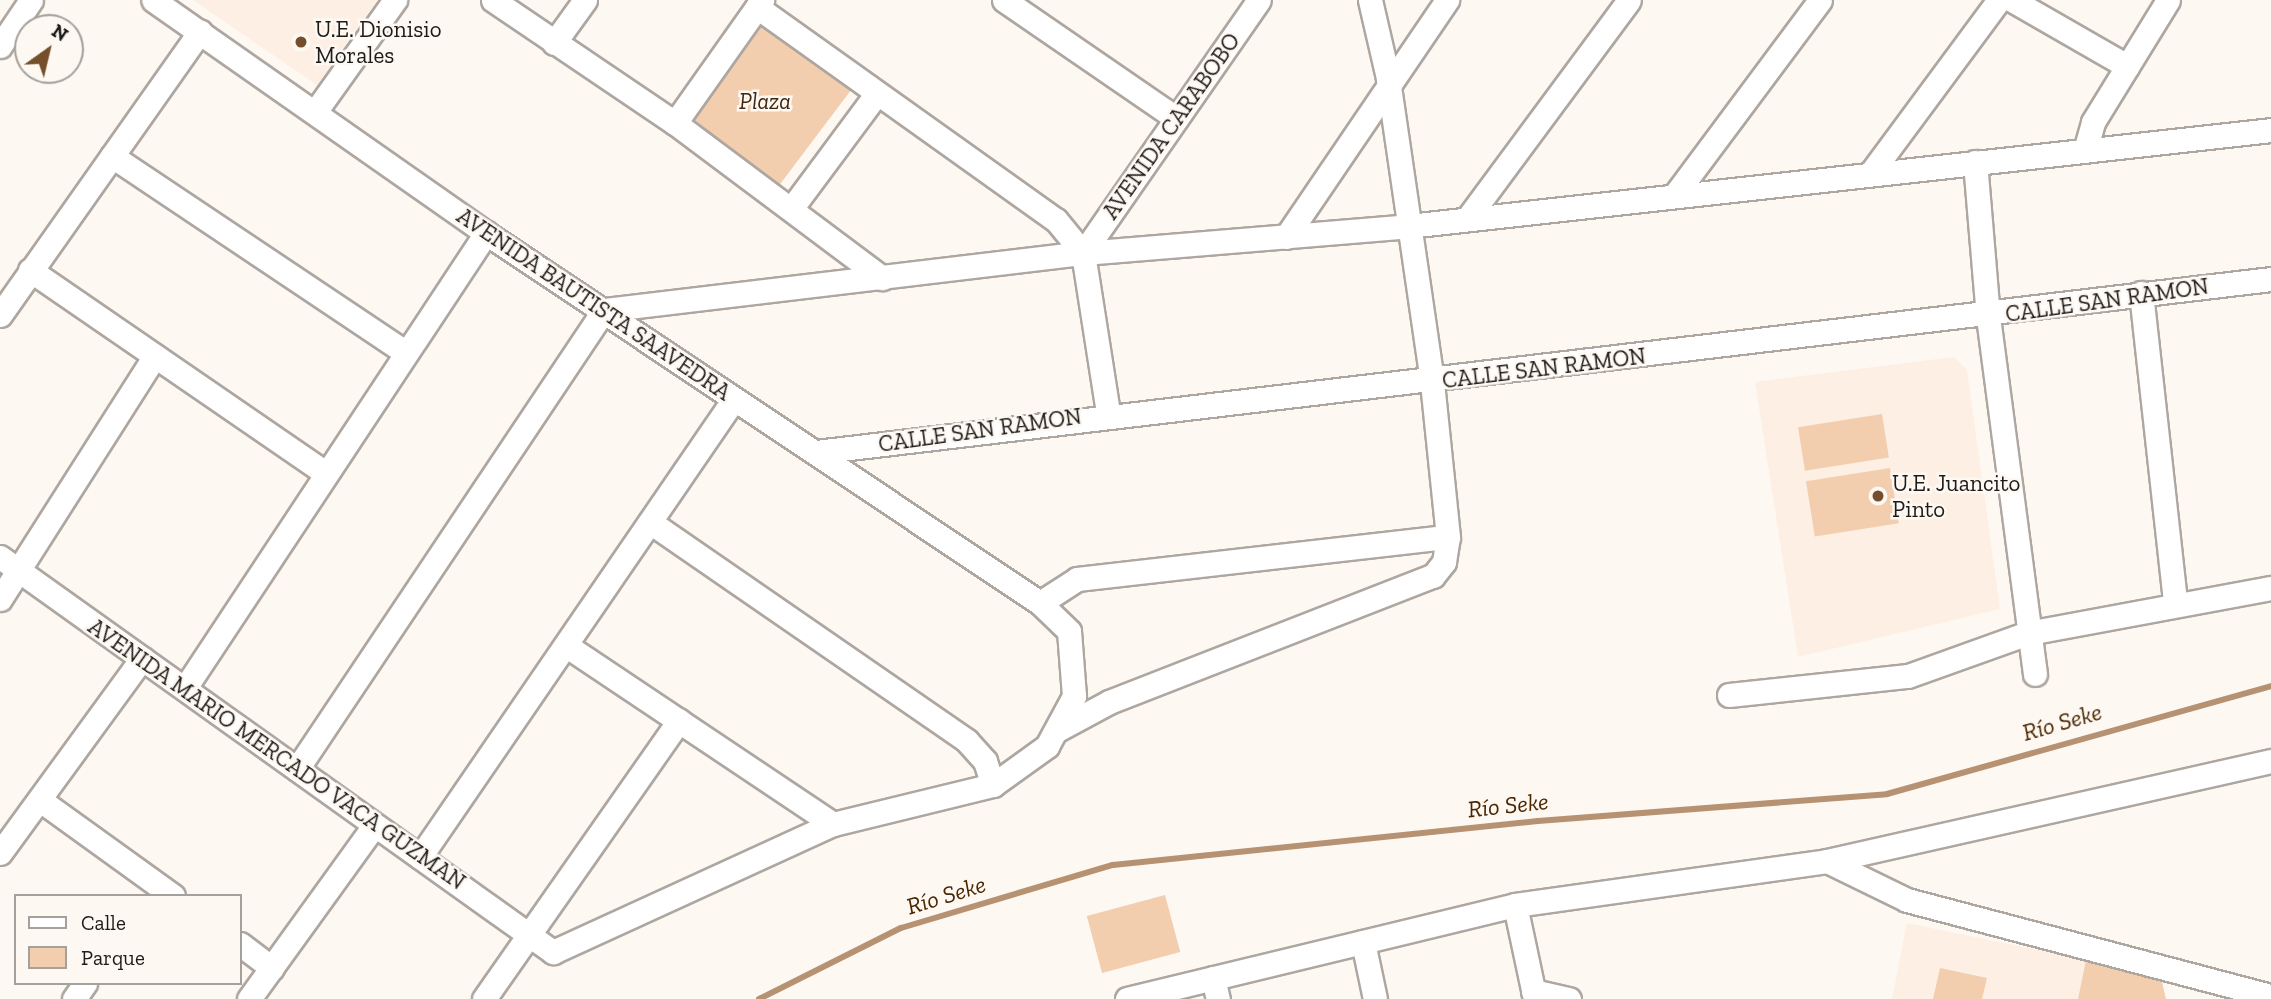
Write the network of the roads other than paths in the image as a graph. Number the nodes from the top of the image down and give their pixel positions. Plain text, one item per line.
1 (31, 0) edge
2 (153, 0) edge
3 (395, 0) edge
4 (493, 0) edge
5 (585, 0) edge
6 (1004, 0) edge
7 (1258, 0) edge
8 (1370, 0) edge
9 (1447, 0) edge
10 (1629, 0) edge
11 (1821, 0) edge
12 (1999, 0) edge
13 (2012, 0) edge
14 (2168, 0) edge
15 (759, 4) edge
16 (200, 32) junction
17 (554, 43) junction
18 (0, 46) edge
19 (2127, 66) junction
20 (1388, 78) junction
21 (877, 93) junction
22 (315, 112) junction
23 (1176, 118) junction
24 (674, 123) junction
25 (2271, 130) edge
26 (2086, 147) junction
27 (112, 156) junction
28 (1975, 162) junction
29 (1873, 170) junction
30 (1674, 196) junction
31 (791, 209) junction
32 (1467, 219) junction
33 (1409, 226) junction
34 (486, 233) junction
35 (1286, 237) junction
36 (1083, 253) junction
37 (30, 270) junction
38 (882, 278) junction
39 (2271, 279) edge
40 (2141, 293) junction
41 (604, 310) junction
42 (0, 314) edge
43 (1988, 317) junction
44 (406, 353) junction
45 (155, 356) junction
46 (1432, 381) junction
47 (734, 399) junction
48 (1108, 413) junction
49 (816, 452) junction
50 (325, 473) junction
51 (650, 522) junction
52 (1448, 537) junction
53 (0, 557) edge
54 (20, 571) junction
55 (2271, 588) edge
56 (0, 599) edge
57 (2175, 602) junction
58 (1040, 603) junction
59 (2028, 633) junction
60 (567, 646) junction
61 (142, 658) junction
62 (2035, 674) dead end
63 (185, 688) junction
64 (1729, 695) dead end
65 (679, 721) junction
66 (1057, 730) junction
67 (2271, 761) edge
68 (297, 769) junction
69 (993, 785) junction
70 (40, 800) junction
71 (833, 824) junction
72 (374, 825) junction
73 (0, 853) edge
74 (420, 857) junction
75 (1827, 861) junction
76 (159, 892) edge
77 (1514, 905) junction
78 (532, 937) junction
79 (1363, 942) junction
80 (242, 946) edge
81 (272, 968) junction
82 (1215, 989) edge
83 (1534, 995) edge
84 (2271, 996) edge
85 (249, 999) edge
86 (484, 999) edge
87 (1127, 999) edge
88 (1375, 999) edge
89 (1569, 999) edge

1 - 18 street
2 - 16 street, AVENIDA BAUTISTA SAAVEDRA
3 - 22 street
4 - 17 street
5 - 17 street
6 - 23 street
7 - 23 street, AVENIDA CARABOBO
8 - 20 street
9 - 20 street
10 - 32 street
11 - 30 street
12 - 29 street
13 - 19 street
14 - 19 street
15 - 21 street
15 - 24 street
16 - 22 street, AVENIDA BAUTISTA SAAVEDRA
16 - 27 street
17 - 24 street
19 - 26 street
20 - 33 street
20 - 35 street
21 - 31 street
21 - 36 street
22 - 34 street, AVENIDA BAUTISTA SAAVEDRA
23 - 36 street, AVENIDA CARABOBO
24 - 31 street
25 - 26 street
26 - 28 street
27 - 37 street
27 - 44 street
28 - 29 street
28 - 43 street
29 - 30 street
30 - 32 street
31 - 38 street
32 - 33 street
33 - 35 street
33 - 46 street
34 - 41 street, AVENIDA BAUTISTA SAAVEDRA
34 - 44 street
35 - 36 street
36 - 38 street
36 - 48 street
37 - 42 street
37 - 45 street
38 - 41 street
39 - 40 street, CALLE SAN RAMON
40 - 43 street, CALLE SAN RAMON
40 - 57 street
41 - 47 street, AVENIDA BAUTISTA SAAVEDRA
41 - 68 street
43 - 46 street, CALLE SAN RAMON
43 - 59 street
44 - 50 street
45 - 50 street
45 - 54 street
46 - 48 street, CALLE SAN RAMON
46 - 52 street
47 - 49 street, AVENIDA BAUTISTA SAAVEDRA
47 - 51 street
48 - 49 street, CALLE SAN RAMON
49 - 58 street, AVENIDA BAUTISTA SAAVEDRA
50 - 63 street
51 - 60 street
51 - 69 street
52 - 58 street
52 - 66 street
53 - 54 street, AVENIDA MARIO MERCADO VACA GUZMAN
54 - 56 street
54 - 61 street, AVENIDA MARIO MERCADO VACA GUZMAN
55 - 57 street
57 - 59 street
58 - 66 street, AVENIDA BAUTISTA SAAVEDRA
59 - 62 street
59 - 64 street
60 - 65 street
60 - 74 street
61 - 63 street, AVENIDA MARIO MERCADO VACA GUZMAN
61 - 70 street
63 - 68 street, AVENIDA MARIO MERCADO VACA GUZMAN
65 - 71 street
65 - 78 street
66 - 69 street
67 - 75 street
68 - 72 street, AVENIDA MARIO MERCADO VACA GUZMAN
69 - 71 street
70 - 73 street
70 - 76 street
71 - 78 street, AVENIDA MARIO MERCADO VACA GUZMAN
72 - 74 street, AVENIDA MARIO MERCADO VACA GUZMAN
72 - 81 street
74 - 78 street, AVENIDA MARIO MERCADO VACA GUZMAN
75 - 77 street
75 - 84 street
77 - 79 street
77 - 83 street
78 - 86 street
79 - 82 street
79 - 88 street
80 - 81 street
81 - 85 street
82 - 87 street
83 - 89 street

